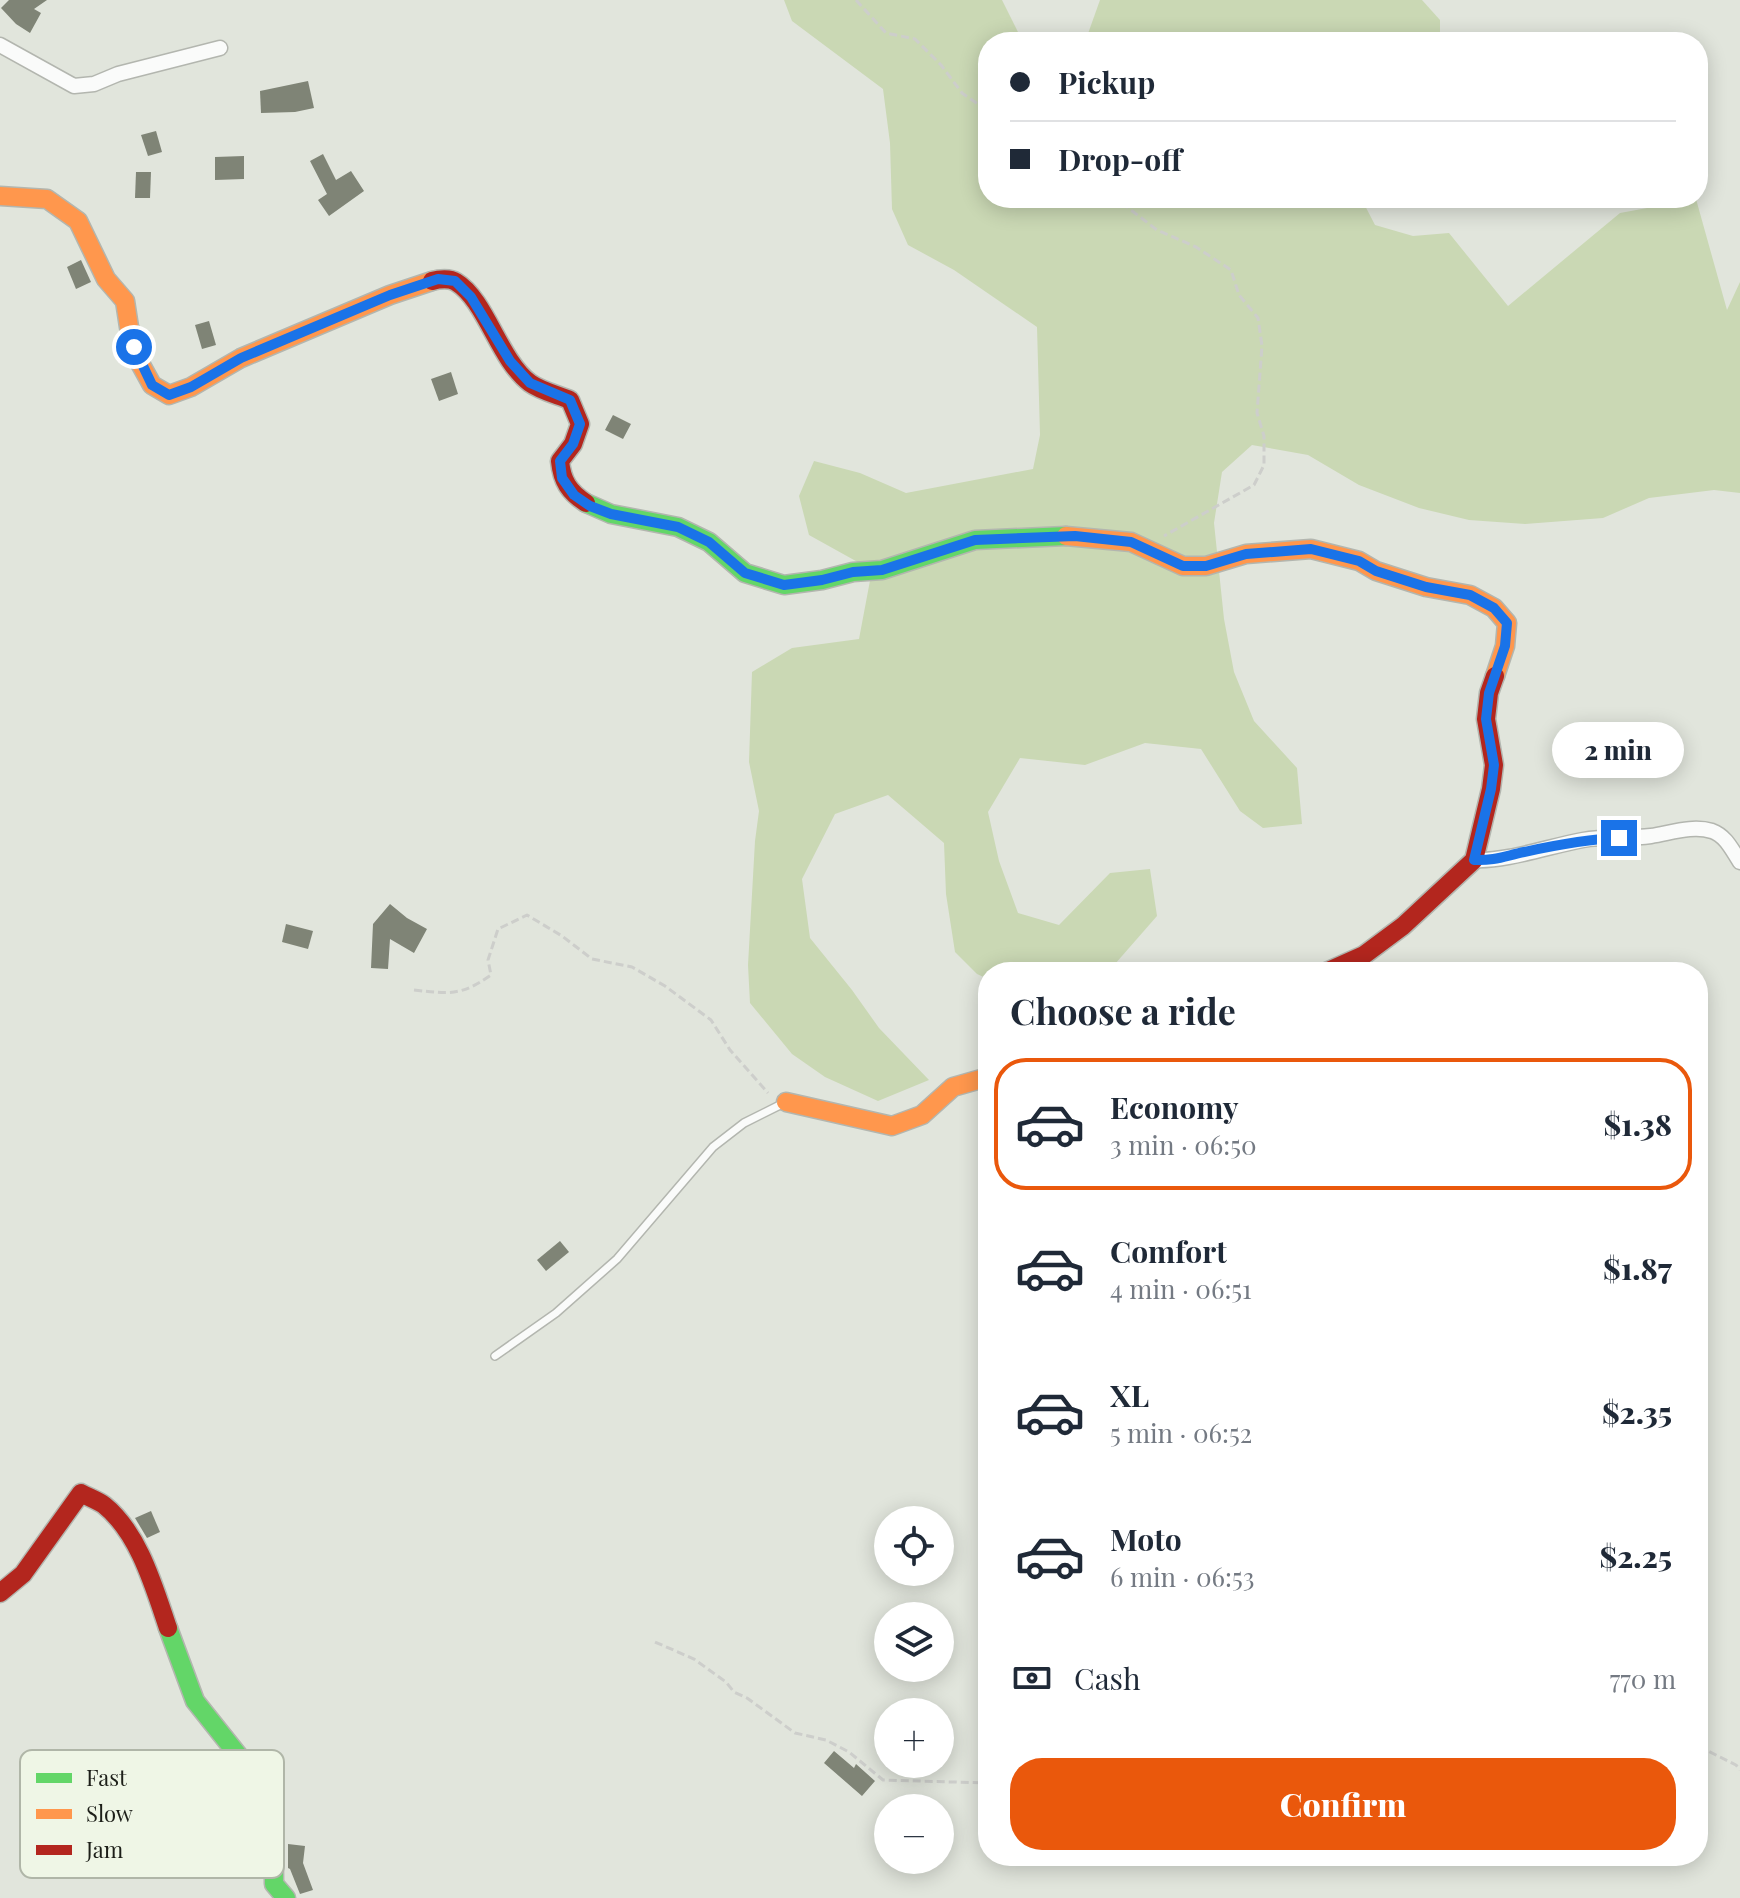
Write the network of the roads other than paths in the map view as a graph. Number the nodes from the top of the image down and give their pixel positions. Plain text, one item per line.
1 (0, 45) edge
2 (220, 48) dead end
3 (0, 196) edge
4 (1474, 860) junction
5 (1740, 862) edge
6 (1348, 962) edge
7 (978, 1080) edge
8 (786, 1102) joint
9 (495, 1356) dead end
10 (0, 1593) edge
11 (233, 1750) edge
12 (274, 1878) edge
13 (286, 1898) edge

1 - 2 street
3 - 4 street
4 - 5 street
4 - 6 street
7 - 8 street
8 - 9 lane
10 - 11 street
12 - 13 street

